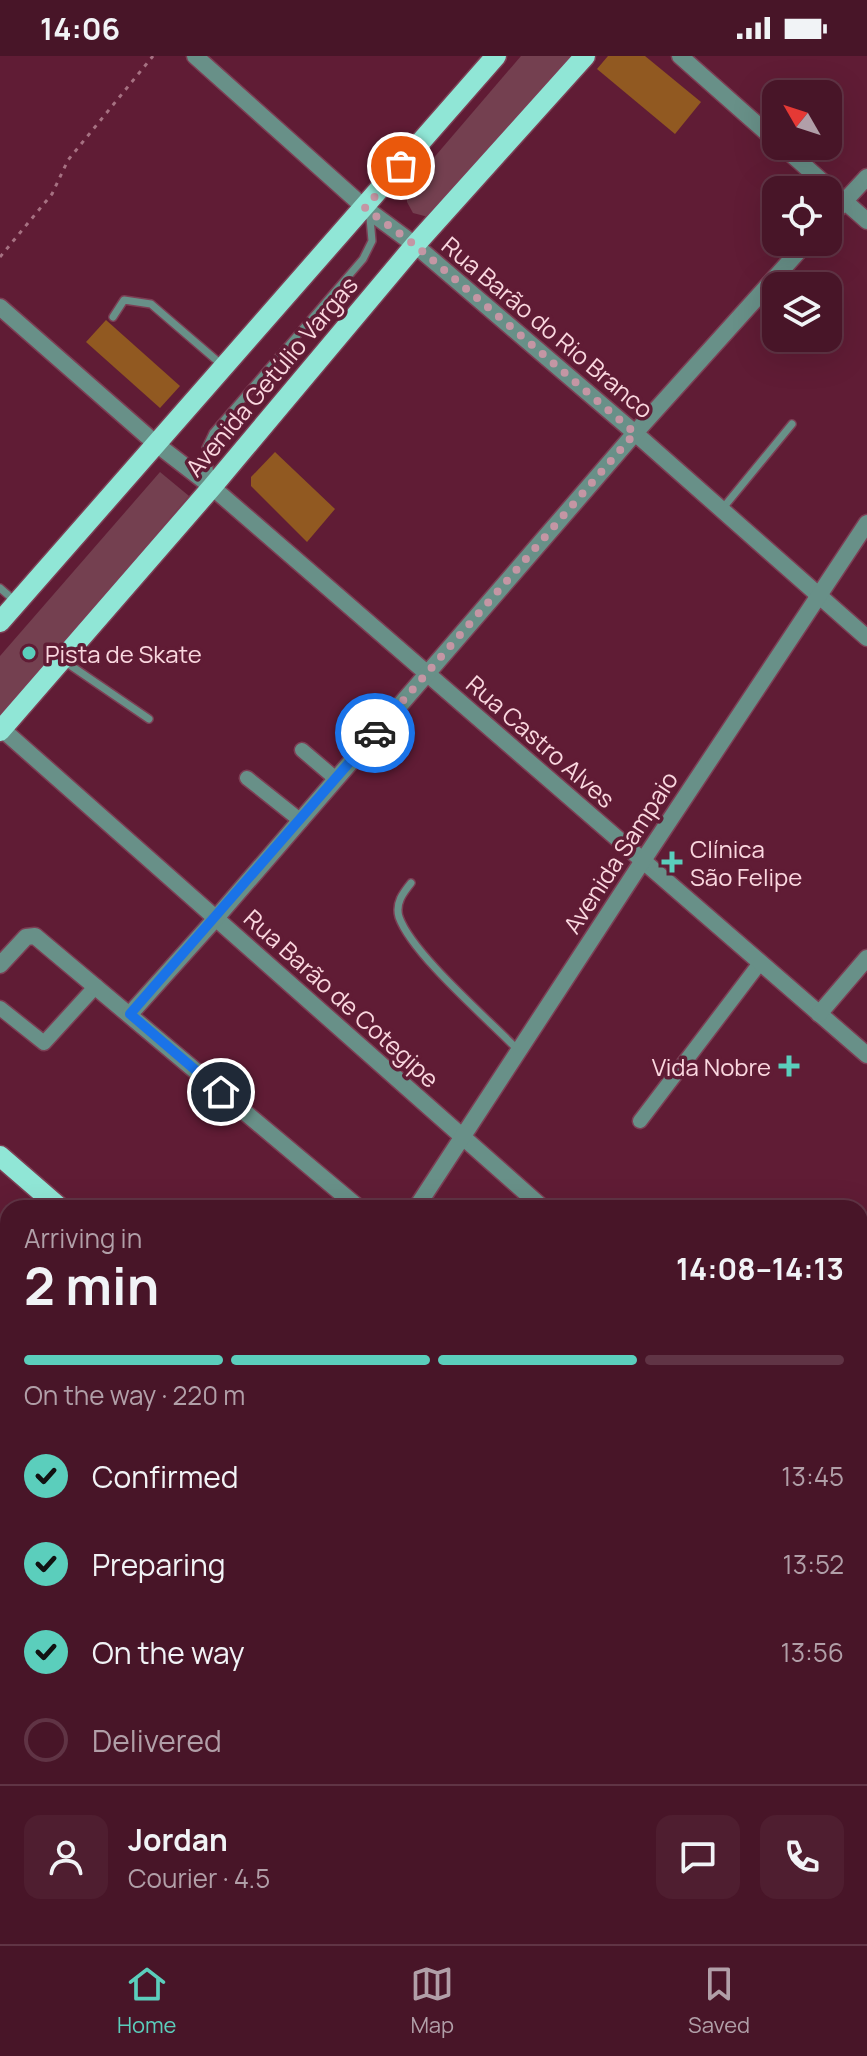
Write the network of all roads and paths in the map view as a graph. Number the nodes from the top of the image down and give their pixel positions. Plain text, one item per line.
1 (153, 56) edge
2 (195, 56) edge
3 (496, 56) edge
4 (585, 56) edge
5 (680, 56) edge
6 (762, 129) edge
7 (798, 160) edge
8 (867, 177) edge
9 (844, 201) junction
10 (842, 203) edge
11 (365, 208) junction
12 (867, 221) edge
13 (415, 245) junction
14 (794, 256) edge
15 (0, 257) edge
16 (0, 307) edge
17 (113, 317) dead end
18 (223, 366) junction
19 (792, 424) dead end
20 (635, 433) junction
21 (155, 443) junction
22 (212, 487) junction
23 (721, 510) junction
24 (867, 523) edge
25 (0, 588) edge
26 (819, 597) junction
27 (17, 603) junction
28 (0, 622) edge
29 (867, 638) edge
30 (62, 659) junction
31 (427, 672) junction
32 (149, 719) dead end
33 (1, 730) edge
34 (302, 750) dead end
35 (247, 778) dead end
36 (336, 779) junction
37 (301, 821) junction
38 (642, 862) junction
39 (411, 883) dead end
40 (217, 917) junction
41 (867, 958) edge
42 (760, 963) junction
43 (0, 965) edge
44 (96, 986) junction
45 (0, 1008) edge
46 (130, 1014) junction
47 (819, 1014) junction
48 (519, 1051) junction
49 (867, 1055) edge
50 (640, 1121) dead end
51 (462, 1138) junction
52 (0, 1156) edge
53 (51, 1200) edge
54 (350, 1200) edge
55 (421, 1200) edge
56 (534, 1200) edge

1 - 15 path
2 - 11 street, Rua Barão do Rio Branco
3 - 11 main road, Avenida Getúlio Vargas
4 - 13 main road, Avenida Getúlio Vargas
5 - 6 street
7 - 9 street
8 - 9 street
9 - 10 street
9 - 12 street
11 - 13 street, Rua Barão do Rio Branco
11 - 18 main road, Avenida Getúlio Vargas
11 - 22 lane
13 - 20 street, Rua Barão do Rio Branco
13 - 22 main road, Avenida Getúlio Vargas
14 - 20 street
16 - 21 street, Rua Castro Alves
17 - 18 lane
18 - 21 main road, Avenida Getúlio Vargas
19 - 23 lane
20 - 23 street, Rua Barão do Rio Branco
20 - 31 street
21 - 22 street, Rua Castro Alves
21 - 27 main road, Avenida Getúlio Vargas
22 - 30 main road, Avenida Getúlio Vargas
22 - 31 street, Rua Castro Alves
23 - 26 street, Rua Barão do Rio Branco
24 - 26 street, Avenida Sampaio
25 - 27 lane
26 - 29 street, Rua Barão do Rio Branco
26 - 38 street, Avenida Sampaio
27 - 28 main road, Avenida Getúlio Vargas
30 - 32 lane
30 - 33 main road, Avenida Getúlio Vargas
31 - 36 street
31 - 38 street, Rua Castro Alves
33 - 40 street, Rua Barão de Cotegipe
34 - 36 street
35 - 37 street
36 - 37 street
37 - 40 street
38 - 42 street, Rua Castro Alves
38 - 48 street, Avenida Sampaio
39 - 48 lane
40 - 46 street
40 - 51 street, Rua Barão de Cotegipe
41 - 47 street
42 - 47 street, Rua Castro Alves
42 - 50 street
43 - 44 street
44 - 45 street
44 - 46 street
46 - 54 street
47 - 49 street, Rua Castro Alves
48 - 51 street, Avenida Sampaio
51 - 55 street, Avenida Sampaio
51 - 56 street, Rua Barão de Cotegipe
52 - 53 main road

